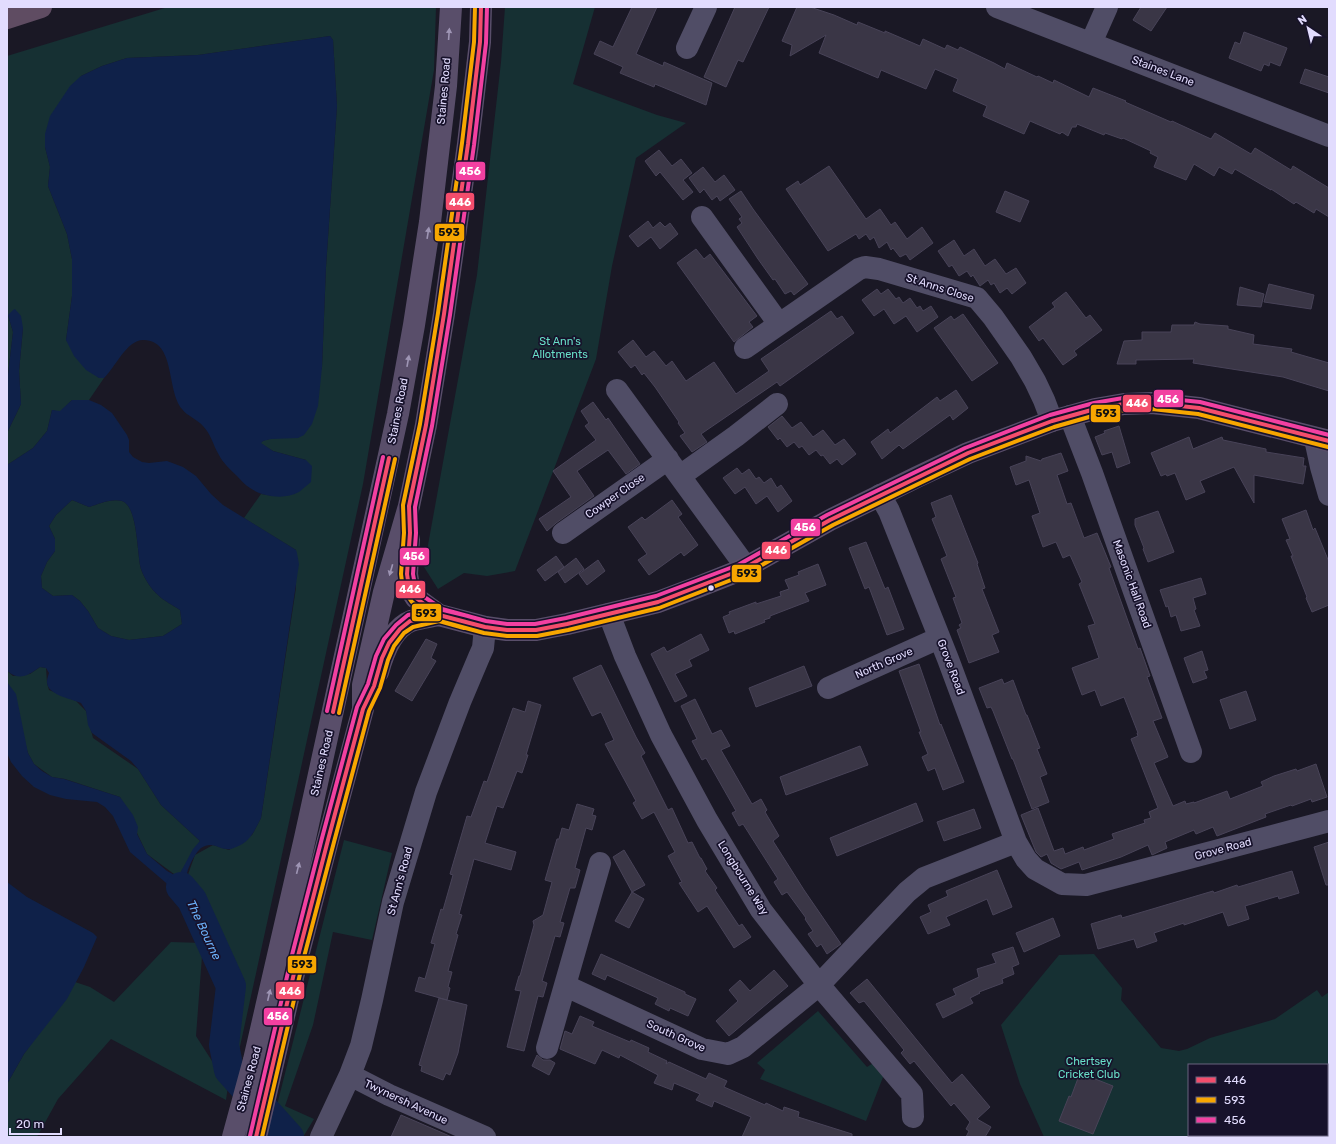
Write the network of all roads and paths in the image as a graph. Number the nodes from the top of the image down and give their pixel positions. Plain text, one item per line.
1 (41, 7) edge
2 (451, 7) edge
3 (481, 7) edge
4 (706, 7) edge
5 (997, 7) edge
6 (1107, 7) edge
7 (7, 18) edge
8 (1091, 44) junction
9 (687, 48) dead end
10 (1329, 136) edge
11 (702, 217) dead end
12 (779, 324) junction
13 (745, 348) dead end
14 (617, 390) dead end
15 (777, 404) dead end
16 (1061, 418) junction
17 (1322, 440) edge
18 (668, 459) junction
19 (680, 476) junction
20 (880, 495) junction
21 (1329, 495) edge
22 (409, 506) junction
23 (563, 534) dead end
24 (746, 567) junction
25 (384, 592) junction
26 (416, 598) junction
27 (356, 608) junction
28 (609, 614) junction
29 (439, 615) junction
30 (486, 627) junction
31 (940, 638) junction
32 (828, 688) dead end
33 (363, 709) junction
34 (1192, 752) dead end
35 (1329, 821) edge
36 (1016, 842) junction
37 (600, 863) dead end
38 (819, 985) junction
39 (566, 986) junction
40 (547, 1048) dead end
41 (263, 1063) junction
42 (350, 1075) junction
43 (913, 1117) dead end
44 (233, 1137) edge
45 (256, 1137) edge
46 (320, 1137) edge
47 (484, 1137) edge

1 - 7 highway
27 -> 2 main road, Staines Road
3 - 22 main road, Staines Road
4 - 9 street
5 - 8 street, Staines Lane
6 - 8 street
8 - 10 street, Staines Lane
11 - 12 street
12 - 13 street, St Anns Close
12 - 16 street, St Anns Close
14 - 18 street
15 - 19 street
16 - 17 main road
16 - 20 main road
16 - 34 street, Masonic Hall Road
17 - 21 street
18 - 19 street
18 - 23 street, Cowper Close
19 - 24 street
20 - 24 main road
20 - 31 street, Grove Road
22 -> 25 main road, Staines Road
22 - 26 main road
24 - 28 main road
25 - 26 main road
25 - 27 main road
25 - 33 main road, Staines Road
26 - 29 main road
41 -> 27 main road, Staines Road
28 - 30 main road
28 - 38 street, Longbourne Way
29 - 30 main road
29 - 33 main road
30 - 42 street, St Ann's Road
31 - 32 street, North Grove
31 - 36 street, Grove Road
33 - 41 main road, Staines Road
35 - 36 street, Grove Road
36 - 38 street
37 - 39 street
38 - 39 street, South Grove
38 - 43 street, Longbourne Way
39 - 40 street
41 - 44 main road, Staines Road
41 - 45 main road, Staines Road
42 - 46 street, St Ann's Road
42 - 47 street, Twynersh Avenue

